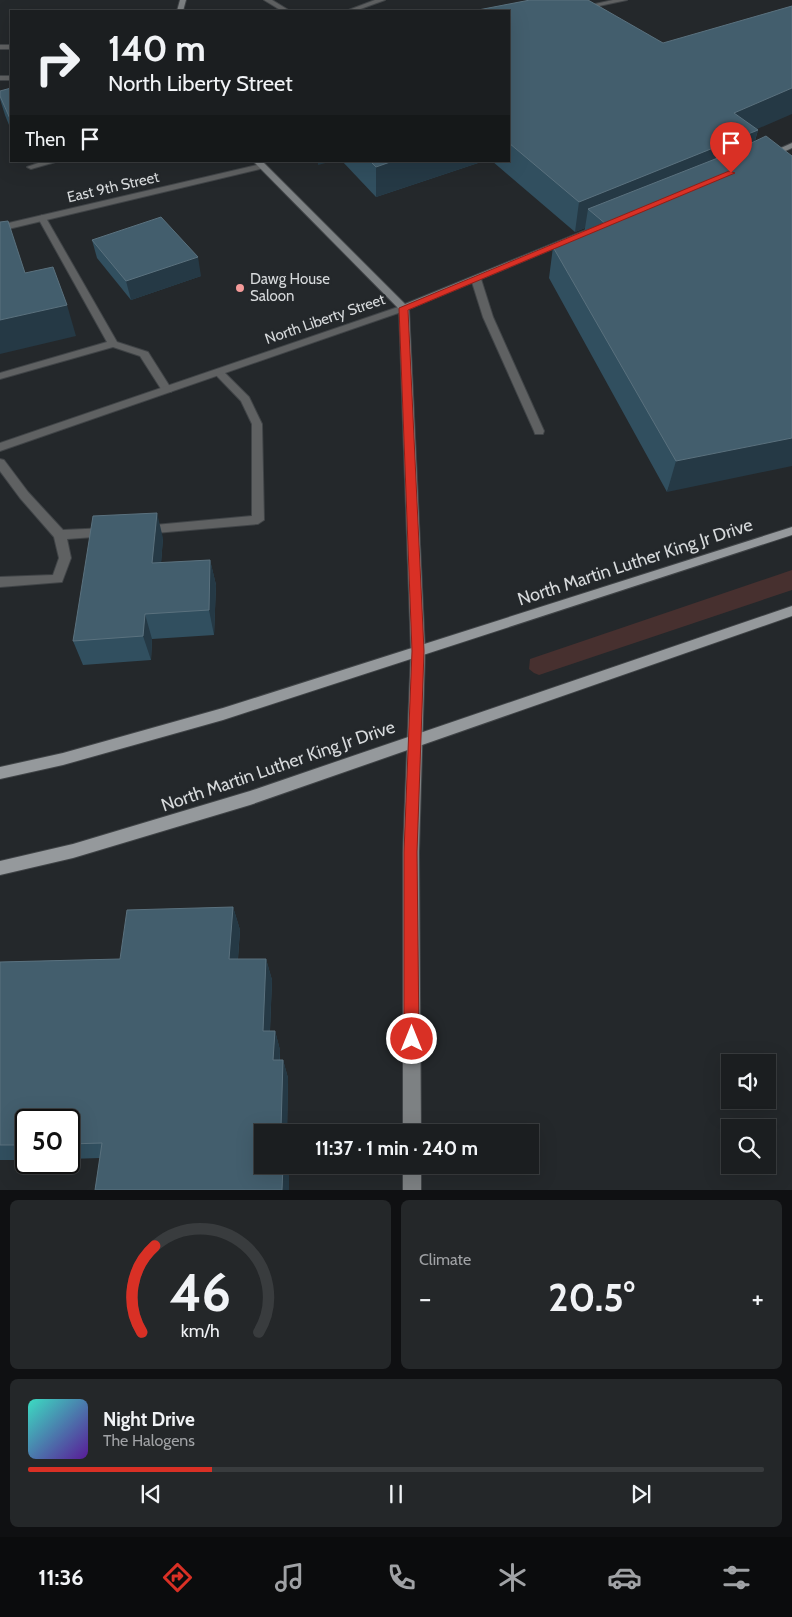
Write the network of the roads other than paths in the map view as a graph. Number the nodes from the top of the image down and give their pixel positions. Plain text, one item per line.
1 (267, 0) edge
2 (382, 0) edge
3 (624, 0) edge
4 (573, 9) edge
5 (285, 10) edge
6 (352, 10) edge
7 (792, 145) edge
8 (758, 160) edge
9 (51, 162) edge
10 (259, 164) edge
11 (32, 167) dead end
12 (42, 218) junction
13 (605, 225) edge
14 (0, 228) edge
15 (476, 278) junction
16 (404, 308) junction
17 (113, 344) junction
18 (218, 372) junction
19 (0, 376) edge
20 (167, 390) junction
21 (539, 431) dead end
22 (0, 447) edge
23 (0, 463) edge
24 (792, 531) edge
25 (60, 535) junction
26 (0, 582) edge
27 (792, 611) edge
28 (418, 651) junction
29 (414, 741) junction
30 (0, 773) edge
31 (0, 868) edge
32 (412, 1124) edge
33 (412, 1174) edge
34 (412, 1190) edge

1 - 5 street
2 - 6 street
3 - 4 street
7 - 8 main road
9 - 11 street
10 - 12 street, East 9th Street
10 - 16 main road
12 - 14 street, East 9th Street
12 - 17 street
13 - 15 main road, North Liberty Street
15 - 16 main road, North Liberty Street
15 - 21 street
16 - 18 street, North Liberty Street
16 - 28 main road
17 - 19 street
17 - 20 street
18 - 20 street, North Liberty Street
18 - 25 street
20 - 22 street, North Liberty Street
23 - 25 street
24 - 28 main road, North Martin Luther King Jr Drive
25 - 26 street
27 - 29 main road, North Martin Luther King Jr Drive
28 - 29 main road
28 - 30 main road, North Martin Luther King Jr Drive
29 - 31 main road, North Martin Luther King Jr Drive
29 - 32 main road
33 - 34 main road

